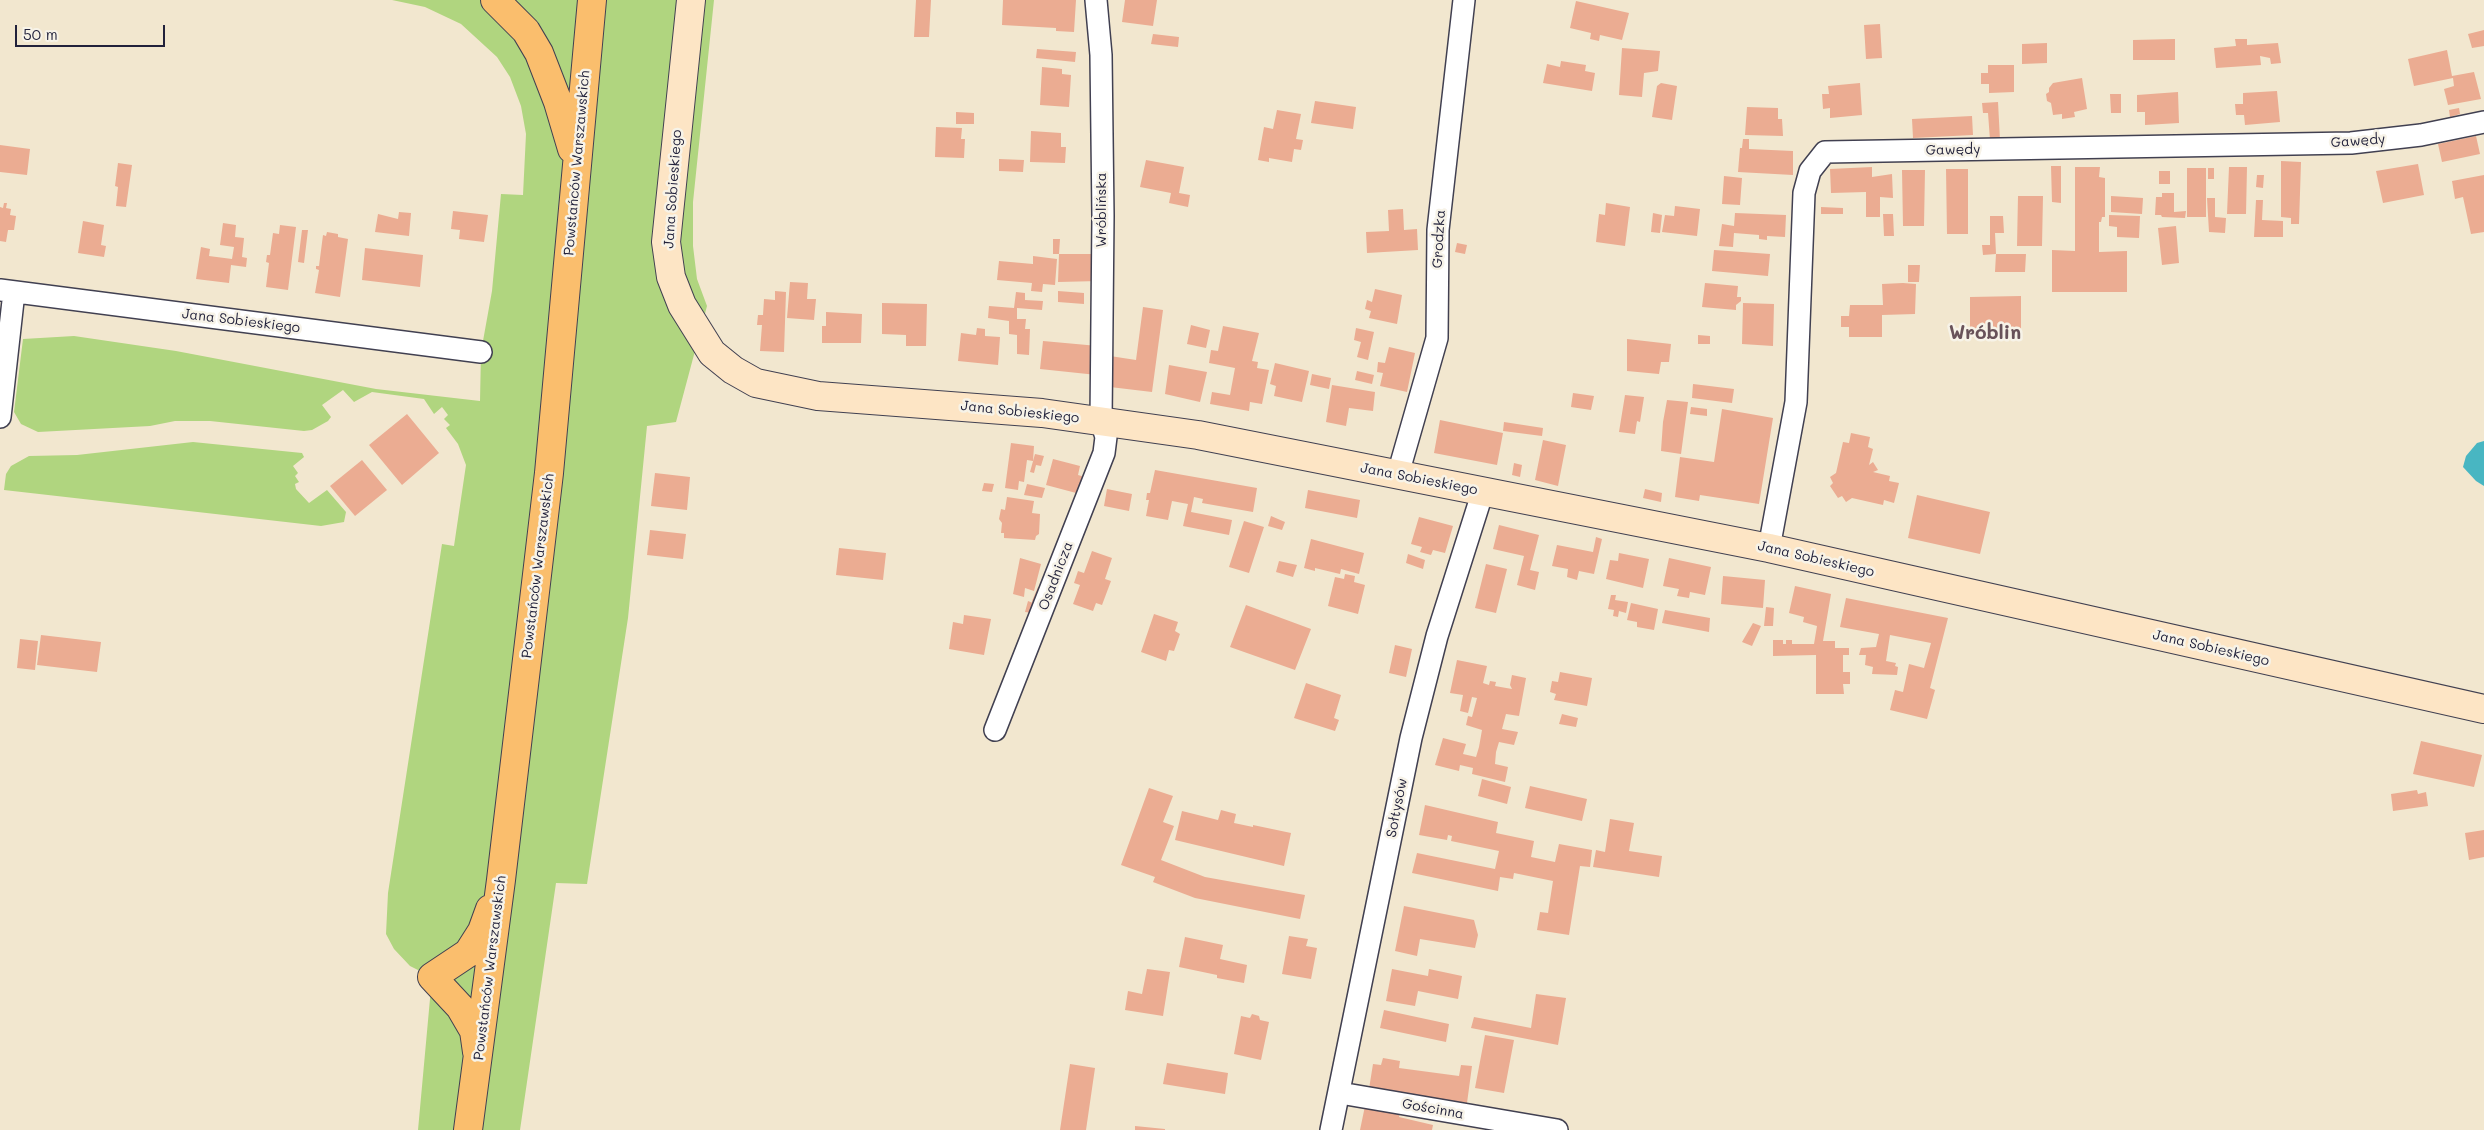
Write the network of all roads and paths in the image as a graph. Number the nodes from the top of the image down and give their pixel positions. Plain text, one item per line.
1 (495, 0) edge
2 (592, 0) edge
3 (691, 0) edge
4 (1096, 0) edge
5 (1464, 0) edge
6 (2484, 122) edge
7 (576, 163) junction
8 (7, 291) edge
9 (481, 352) dead end
10 (0, 417) edge
11 (1101, 420) junction
12 (1398, 474) junction
13 (1483, 491) junction
14 (1769, 548) junction
15 (2484, 709) edge
16 (995, 730) dead end
17 (501, 880) junction
18 (478, 1064) junction
19 (1340, 1092) junction
20 (468, 1130) edge
21 (1332, 1130) edge
22 (1556, 1130) edge

1 - 7 main road
2 - 7 main road, Powstańców Warszawskich
3 - 11 street, Jana Sobieskiego
4 - 11 street, Wróblińska
5 - 12 street, Grodzka
6 - 14 street, Gawędy
7 - 17 main road, Powstańców Warszawskich
8 - 9 street, Jana Sobieskiego
8 - 10 street
11 - 12 street, Jana Sobieskiego
11 - 16 street, Osadnicza
12 - 13 street, Jana Sobieskiego
13 - 14 street, Jana Sobieskiego
13 - 19 street, Sołtysów
14 - 15 street, Jana Sobieskiego
17 - 18 main road, Powstańców Warszawskich
17 - 18 main road
18 - 20 main road, Powstańców Warszawskich
19 - 21 street, Sołtysów
19 - 22 street, Gościnna

